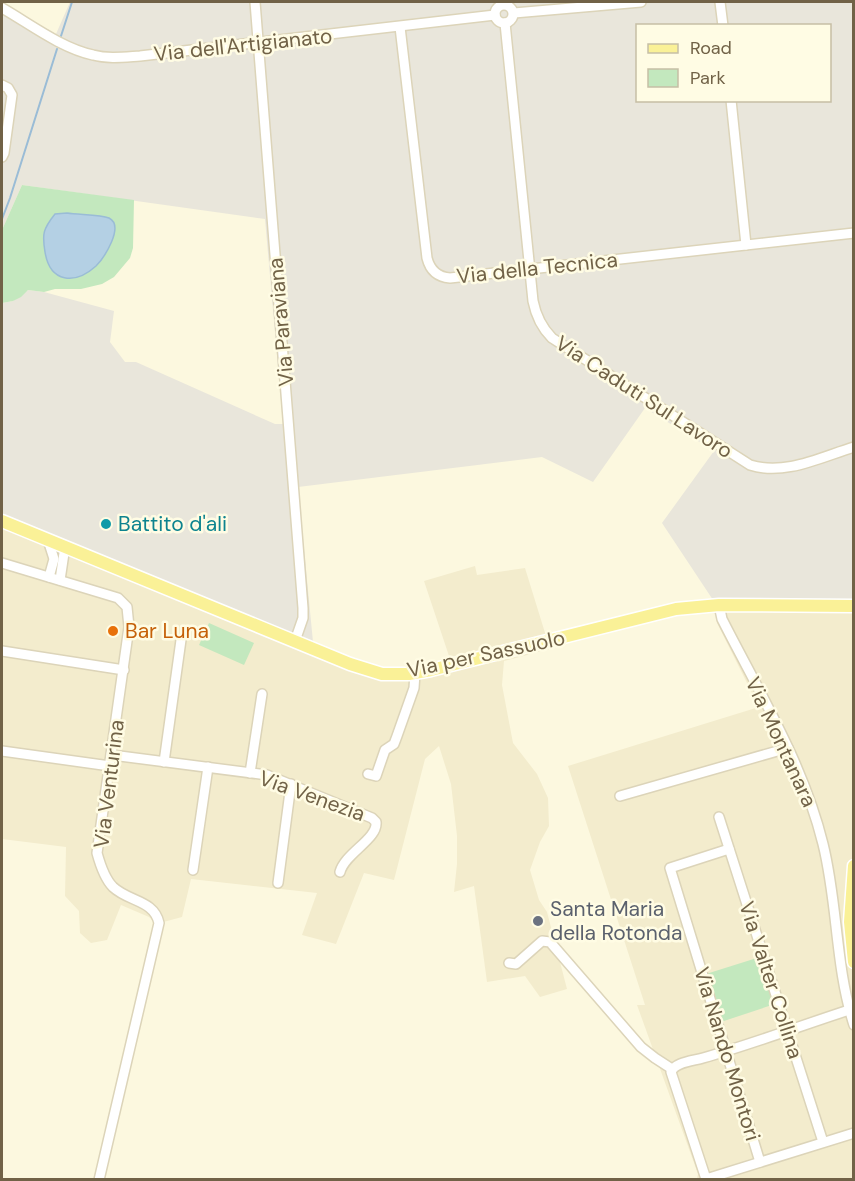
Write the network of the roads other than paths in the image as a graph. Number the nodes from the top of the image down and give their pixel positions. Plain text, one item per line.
1 (255, 2) edge
2 (641, 2) edge
3 (720, 2) edge
4 (502, 3) edge
5 (2, 8) edge
6 (514, 13) junction
7 (495, 15) junction
8 (505, 23) junction
9 (723, 24) edge
10 (400, 27) junction
11 (258, 43) junction
12 (2, 85) edge
13 (731, 102) edge
14 (2, 157) edge
15 (854, 234) edge
16 (746, 245) junction
17 (531, 269) junction
18 (854, 447) edge
19 (2, 521) edge
20 (48, 540) junction
21 (69, 549) junction
22 (54, 559) junction
23 (2, 563) edge
24 (49, 577) junction
25 (60, 580) junction
26 (719, 605) junction
27 (854, 606) edge
28 (181, 640) dead end
29 (295, 641) junction
30 (2, 651) edge
31 (124, 670) junction
32 (415, 673) junction
33 (262, 694) dead end
34 (788, 747) junction
35 (2, 751) edge
36 (112, 754) junction
37 (164, 762) junction
38 (110, 766) junction
39 (208, 767) junction
40 (250, 773) junction
41 (368, 774) dead end
42 (291, 784) junction
43 (620, 796) dead end
44 (719, 817) dead end
45 (729, 849) junction
46 (854, 866) edge
47 (193, 870) dead end
48 (340, 872) dead end
49 (278, 884) dead end
50 (854, 908) edge
51 (850, 922) junction
52 (854, 962) edge
53 (509, 963) dead end
54 (849, 1010) junction
55 (854, 1025) edge
56 (788, 1030) junction
57 (726, 1051) junction
58 (672, 1069) junction
59 (854, 1132) edge
60 (823, 1142) junction
61 (760, 1162) junction
62 (99, 1179) edge
63 (706, 1179) edge

1 - 11 street, Via Paraviana
2 - 6 street
3 - 9 street
4 - 6 street
4 - 7 street
5 - 11 street, Via dell'Artigianato
6 - 8 street
7 - 8 street
7 - 10 street, Via dell'Artigianato
8 - 17 street, Via Caduti Sul Lavoro
10 - 11 street, Via dell'Artigianato
10 - 17 street, Via della Tecnica
11 - 29 street, Via Paraviana
12 - 14 street
13 - 16 street
15 - 16 street, Via della Tecnica
16 - 17 street, Via della Tecnica
17 - 18 street, Via Caduti Sul Lavoro
19 - 20 main road, Via per Sassuolo
20 - 21 main road, Via per Sassuolo
20 - 22 street
21 - 22 street
21 - 25 street
21 - 29 main road, Via per Sassuolo
22 - 24 street
23 - 24 street, Via Venturina
24 - 25 street, Via Venturina
25 - 31 street, Via Venturina
26 - 27 main road, Via per Sassuolo
26 - 32 main road, Via per Sassuolo
26 - 34 street, Via Montanara
28 - 37 street
29 - 32 main road, Via per Sassuolo
30 - 31 street
31 - 36 street, Via Venturina
32 - 41 street
33 - 40 street
34 - 43 street
34 - 54 street, Via Montanara
35 - 38 street
36 - 37 street, Via Venezia
36 - 38 street, Via Venturina
37 - 39 street, Via Venezia
38 - 62 street, Via Venturina
39 - 40 street, Via Venezia
39 - 47 street
40 - 42 street, Via Venezia
42 - 48 street, Via Venezia
42 - 49 street
44 - 45 street, Via Valter Collina
45 - 56 street, Via Valter Collina
45 - 57 street, Via Nando Montori
46 - 51 main road
50 - 51 street
51 - 52 main road
53 - 58 street
54 - 55 street, Via Montanara
54 - 56 street
56 - 57 street
56 - 60 street, Via Valter Collina
57 - 58 street
57 - 61 street, Via Nando Montori
58 - 63 street
59 - 60 street
60 - 61 street
61 - 63 street

